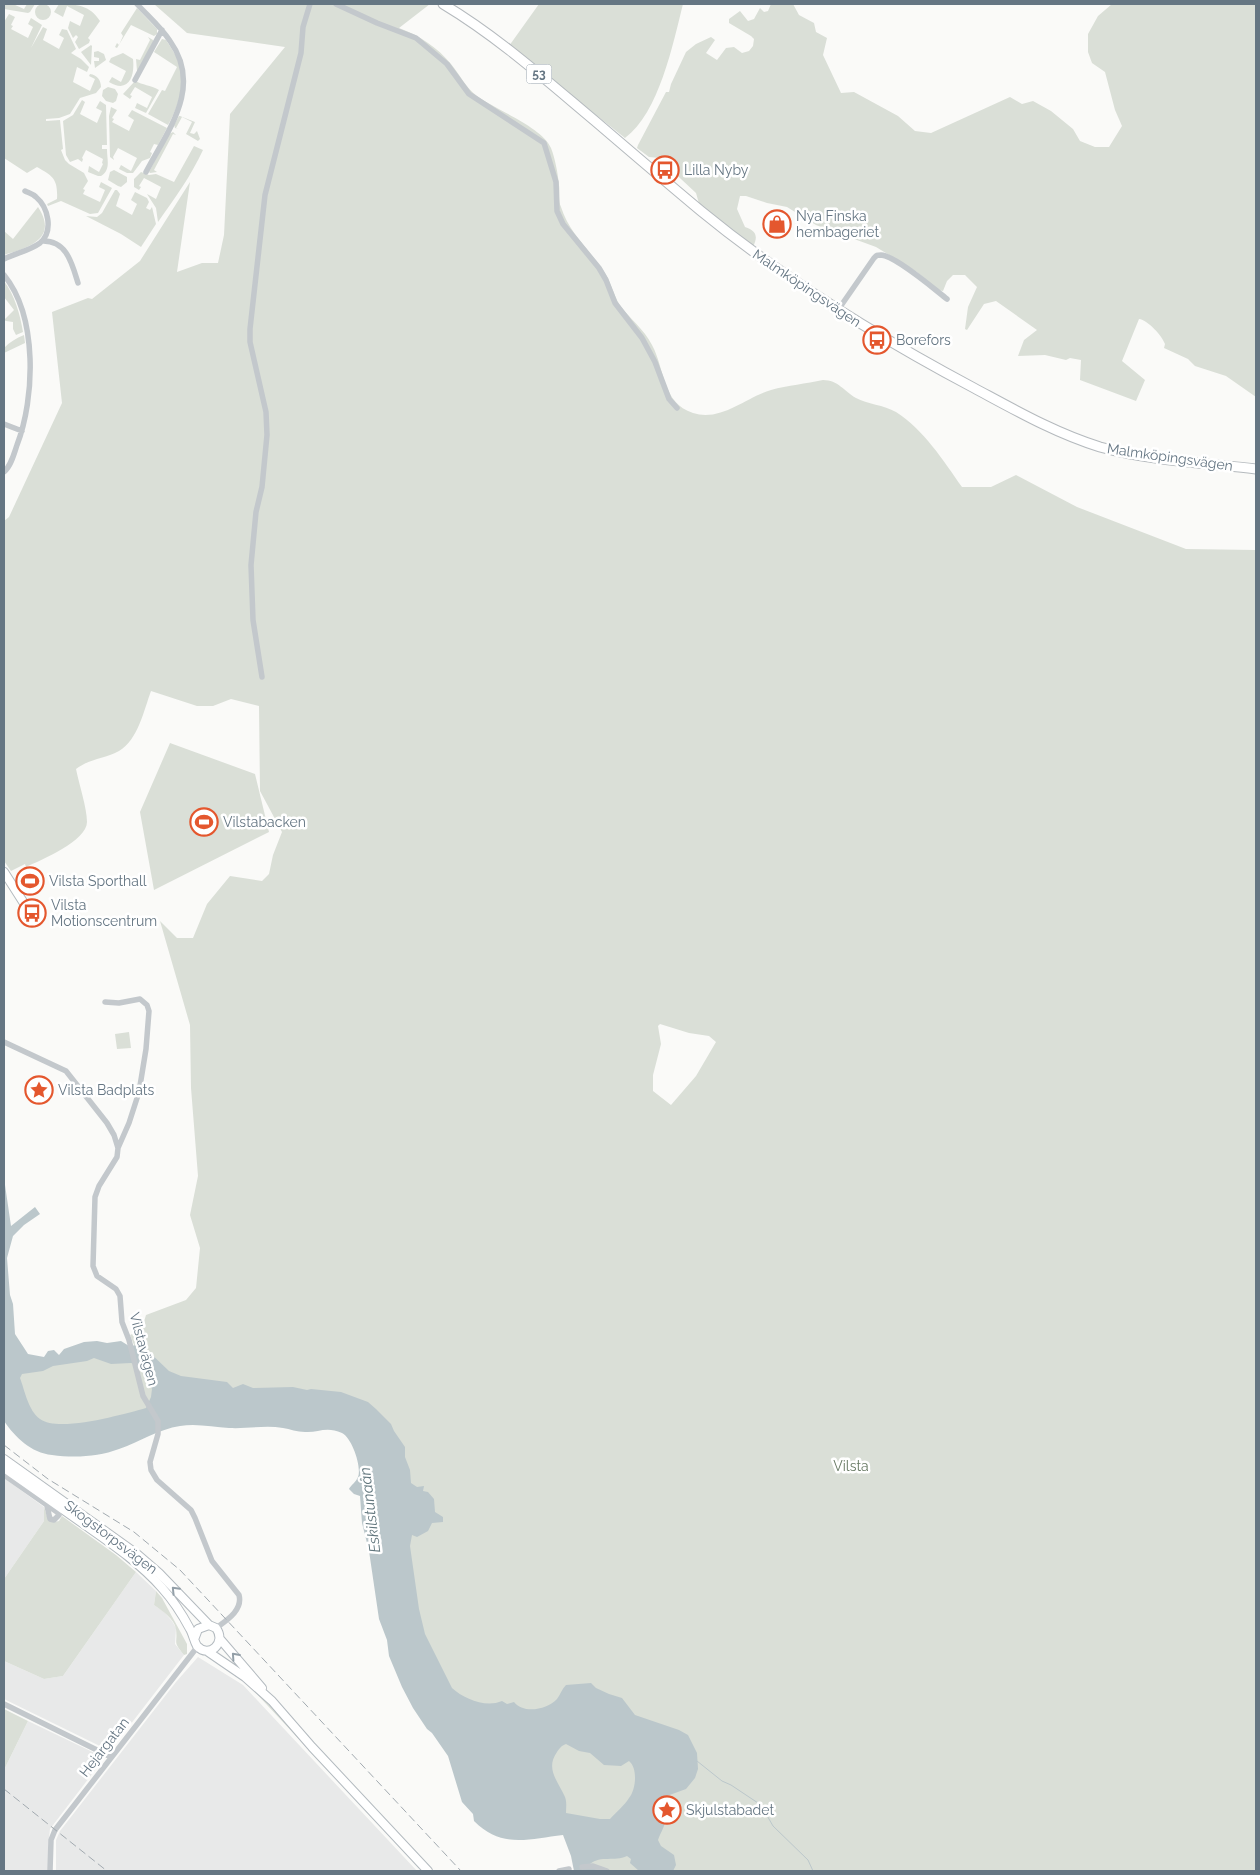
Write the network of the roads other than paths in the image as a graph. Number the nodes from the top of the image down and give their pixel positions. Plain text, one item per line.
1 (136, 4) edge
2 (310, 4) edge
3 (336, 4) edge
4 (443, 4) edge
5 (162, 30) junction
6 (136, 80) dead end
7 (146, 172) dead end
8 (25, 191) dead end
9 (42, 241) junction
10 (4, 259) edge
11 (4, 275) edge
12 (78, 283) dead end
13 (947, 299) dead end
14 (838, 310) junction
15 (677, 408) dead end
16 (4, 424) edge
17 (22, 431) junction
18 (1256, 469) edge
19 (4, 472) edge
20 (262, 677) dead end
21 (4, 872) edge
22 (27, 908) dead end
23 (106, 1002) dead end
24 (4, 1042) edge
25 (118, 1148) junction
26 (4, 1459) edge
27 (4, 1468) edge
28 (4, 1475) edge
29 (47, 1506) dead end
30 (212, 1627) junction
31 (195, 1637) junction
32 (220, 1638) junction
33 (198, 1646) junction
34 (208, 1651) junction
35 (272, 1701) junction
36 (4, 1704) edge
37 (111, 1757) junction
38 (582, 1867) dead end
39 (569, 1869) dead end
40 (50, 1871) edge
41 (428, 1871) edge
42 (559, 1871) edge
43 (606, 1871) edge

1 - 5 street
2 - 20 street
3 - 15 street
4 - 14 main road, Malmköpingsvägen / 53
5 - 6 street
5 - 7 street
8 - 9 street
9 - 10 street
9 - 12 street
11 - 17 street
13 - 14 street
14 - 18 main road, Malmköpingsvägen / 53
16 - 17 street
17 - 19 street
21 - 22 main road
23 - 25 street, Vilstavägen
24 - 25 street
25 - 30 street, Vilstavägen
30 -> 26 main road, Skogstorpsvägen
27 - 31 main road, Skogstorpsvägen
28 - 29 street
30 - 31 main road
30 - 32 main road
31 - 33 main road
32 - 34 main road
35 -> 32 main road
33 - 34 main road
33 - 37 street, Hejargatan
34 - 35 main road
35 - 41 main road
36 - 37 street
37 - 40 street, Hejargatan
38 - 43 street
39 - 42 street

